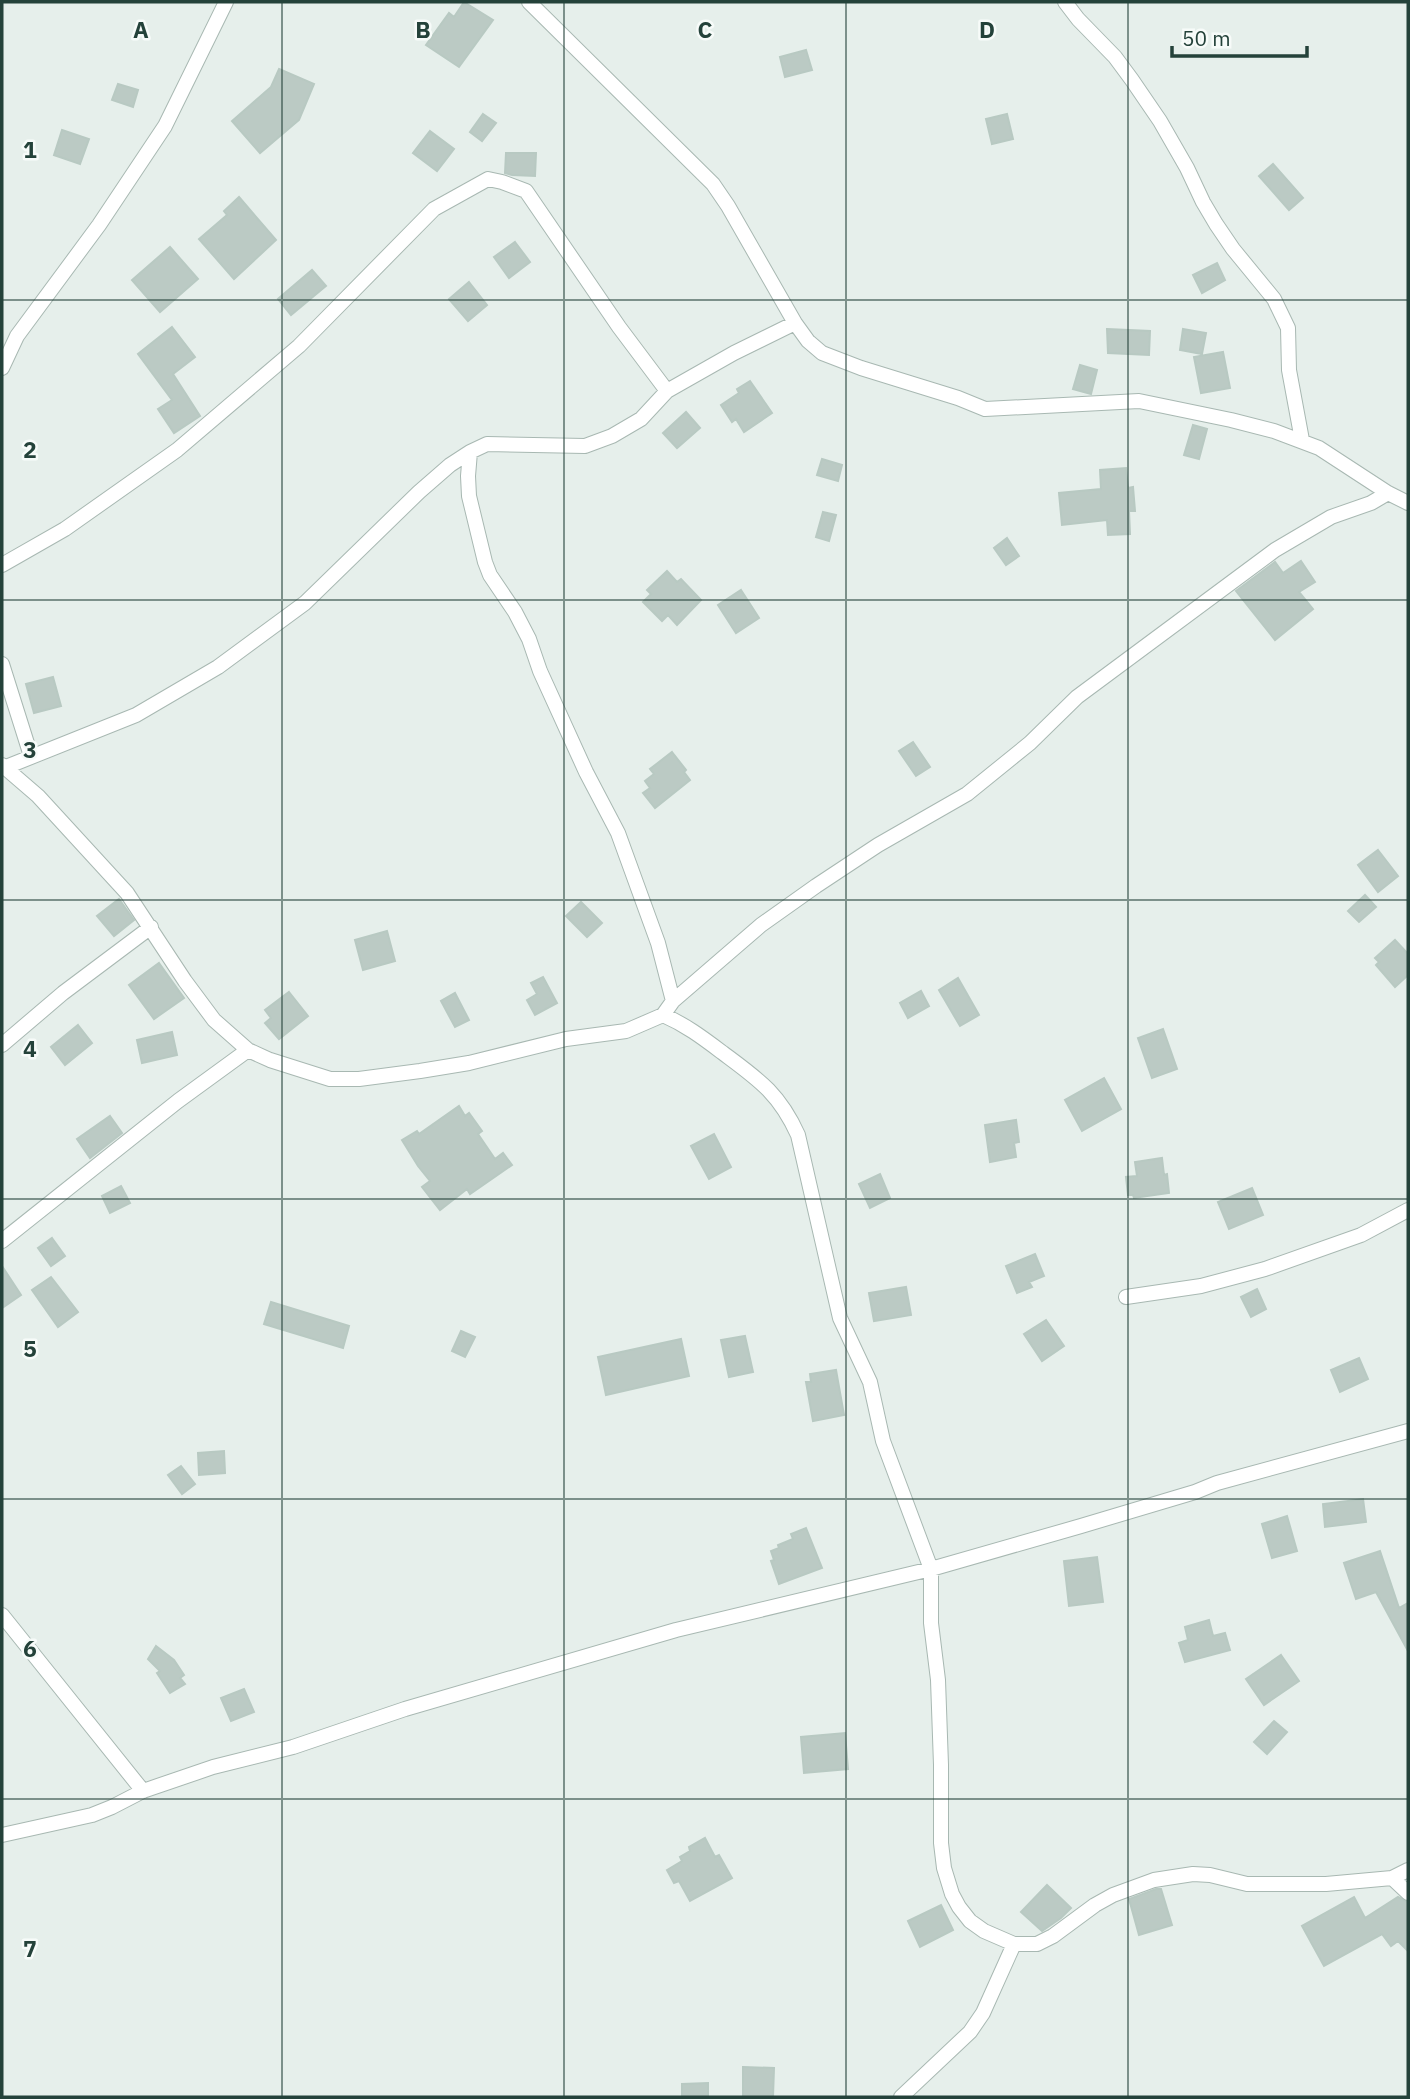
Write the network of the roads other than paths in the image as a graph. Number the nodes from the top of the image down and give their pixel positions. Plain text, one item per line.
1 (226, 2) edge
2 (529, 2) edge
3 (1065, 2) edge
4 (795, 323) junction
5 (2, 368) edge
6 (667, 390) junction
7 (1302, 440) junction
8 (470, 452) junction
9 (1388, 493) junction
10 (1408, 503) edge
11 (2, 565) edge
12 (2, 664) edge
13 (31, 756) junction
14 (4, 766) edge
15 (151, 927) junction
16 (673, 1001) junction
17 (663, 1015) junction
18 (2, 1045) edge
19 (248, 1050) junction
20 (1408, 1210) edge
21 (2, 1241) edge
22 (1125, 1297) dead end
23 (1408, 1431) edge
24 (930, 1569) junction
25 (2, 1615) edge
26 (143, 1791) junction
27 (2, 1835) edge
28 (1408, 1870) edge
29 (1392, 1878) junction
30 (1408, 1893) edge
31 (1014, 1944) junction
32 (901, 2097) edge

1 - 5 street
2 - 4 street
3 - 7 street
4 - 6 street
4 - 7 street
6 - 8 street
6 - 11 street
7 - 9 street
8 - 13 street
8 - 16 street
9 - 10 street
9 - 16 street
12 - 13 street
13 - 14 street
14 - 15 street
15 - 18 street
15 - 19 street
16 - 17 street
17 - 19 street
17 - 24 street
19 - 21 street
20 - 22 street
23 - 24 street
24 - 26 street
24 - 31 street
25 - 26 street
26 - 27 street
28 - 29 street
29 - 30 street
29 - 31 street
31 - 32 street

